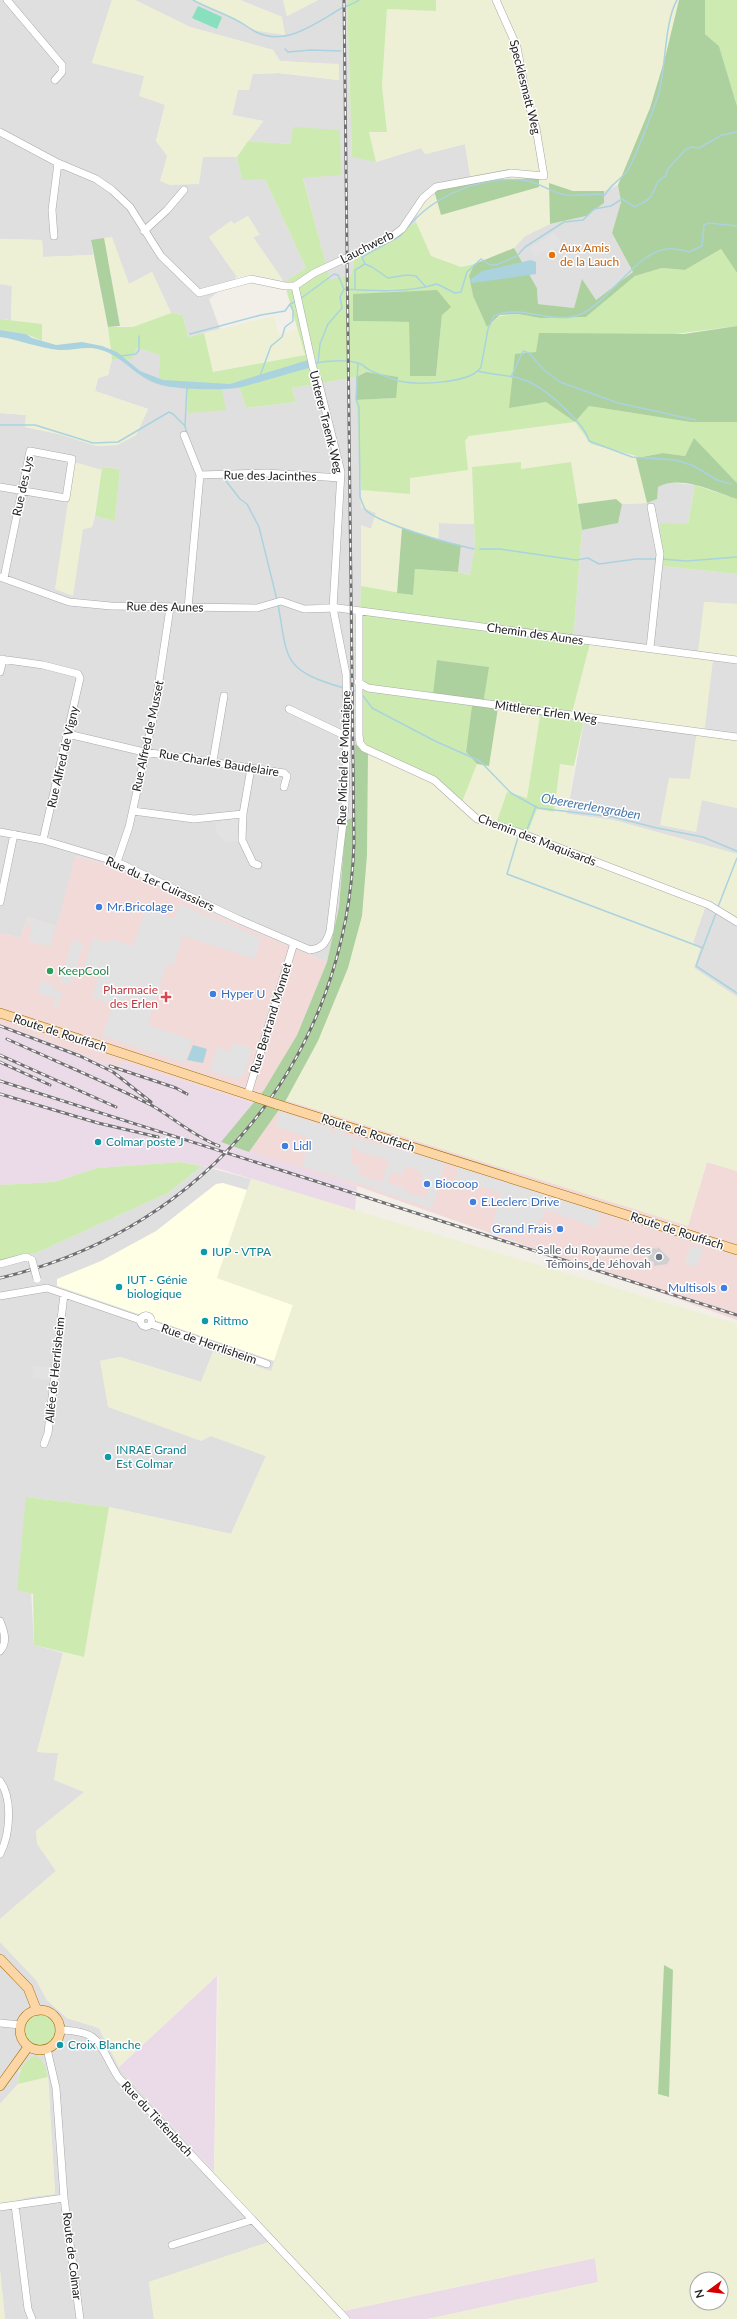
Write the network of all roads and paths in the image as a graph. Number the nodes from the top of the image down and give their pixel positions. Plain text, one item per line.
1 (7, 0) edge
2 (496, 0) edge
3 (55, 80) dead end
4 (0, 132) edge
5 (58, 163) junction
6 (544, 176) joint
7 (184, 190) dead end
8 (144, 230) junction
9 (54, 236) dead end
10 (295, 286) junction
11 (184, 435) dead end
12 (200, 475) junction
13 (340, 478) junction
14 (0, 486) edge
15 (22, 490) junction
16 (651, 507) dead end
17 (2, 578) edge
18 (170, 608) junction
19 (188, 608) junction
20 (333, 608) junction
21 (359, 611) junction
22 (650, 648) junction
23 (1, 659) edge
24 (737, 660) edge
25 (0, 672) edge
26 (358, 682) junction
27 (224, 696) dead end
28 (289, 709) dead end
29 (68, 734) junction
30 (346, 736) junction
31 (737, 738) edge
32 (144, 752) junction
33 (212, 761) junction
34 (251, 768) junction
35 (284, 787) dead end
36 (133, 811) junction
37 (243, 814) junction
38 (0, 832) edge
39 (14, 834) junction
40 (43, 840) junction
41 (117, 862) junction
42 (258, 865) dead end
43 (0, 902) edge
44 (737, 922) edge
45 (294, 943) junction
46 (0, 1014) edge
47 (248, 1093) junction
48 (737, 1250) edge
49 (0, 1264) edge
50 (41, 1288) junction
51 (64, 1294) junction
52 (0, 1296) edge
53 (268, 1364) dead end
54 (44, 1444) dead end
55 (0, 1621) edge
56 (0, 1651) edge
57 (0, 1781) edge
58 (0, 1854) edge
59 (0, 1959) edge
60 (37, 2010) junction
61 (0, 2023) edge
62 (20, 2025) junction
63 (60, 2030) junction
64 (28, 2047) junction
65 (46, 2049) junction
66 (0, 2086) edge
67 (64, 2195) junction
68 (15, 2205) junction
69 (0, 2207) edge
70 (252, 2220) junction
71 (172, 2245) dead end
72 (32, 2319) edge
73 (80, 2319) edge
74 (346, 2319) edge

1 - 3 street
2 - 6 street, Specklesmatt Weg
4 - 5 street
5 - 8 street
5 - 9 street
6 - 10 street, Lauchwerb
7 - 8 street
8 - 10 street
10 - 13 street, Unterer Traenk Weg
11 - 12 street
12 - 13 street, Rue des Jacinthes
12 - 19 street
13 - 20 street, Unterer Traenk Weg
14 - 15 street
15 - 15 street, Rue des Lys
15 - 17 street, Rue des Lys
16 - 22 street
17 - 18 street, Rue des Aunes
18 - 19 street, Rue des Aunes
18 - 32 street, Rue Alfred de Musset
19 - 20 street, Rue des Aunes
20 - 21 street, Chemin des Aunes
20 - 30 street, Rue Michel de Montaigne
21 - 22 street, Chemin des Aunes
21 - 26 street, Chemin des Maquisards
22 - 24 street, Chemin des Aunes
23 - 25 street
23 - 29 street, Rue Alfred de Vigny
26 - 31 street, Mittlerer Erlen Weg
26 - 44 street, Chemin des Maquisards
27 - 33 street
28 - 30 street
29 - 32 street, Rue Charles Baudelaire
29 - 40 street, Rue Alfred de Vigny
30 - 45 street, Rue Michel de Montaigne
32 - 33 street, Rue Charles Baudelaire
32 - 36 street, Rue Alfred de Musset
33 - 34 street, Rue Charles Baudelaire
34 - 35 street, Rue Charles Baudelaire
34 - 37 street
36 - 37 street
36 - 41 street, Rue Alfred de Musset
37 - 42 street
38 - 39 street, Rue du 1er Cuirassiers
39 - 40 street, Rue du 1er Cuirassiers
39 - 43 street
40 - 41 street, Rue du 1er Cuirassiers
41 - 45 street, Rue du 1er Cuirassiers
45 - 47 street, Rue Bertrand Monnet
46 - 47 main road, Route de Rouffach
47 - 48 main road, Route de Rouffach, bridge
49 - 50 street, bridge
50 - 51 street, Rue de Herrlisheim
50 - 52 street, Rue de Herrlisheim
51 - 53 street, Rue de Herrlisheim
51 - 54 street, Allée de Herrlisheim
55 - 56 street
57 - 58 street
59 - 60 main road
60 - 62 main road
60 - 63 main road
61 - 62 street
62 - 64 main road
63 - 65 main road
63 - 70 street, Rue du Tiefenbach
64 - 65 main road
64 - 66 main road
65 - 67 street, Route de Colmar
67 - 68 street
67 - 73 street, Route de Colmar
68 - 69 street
68 - 72 street
70 - 71 street
70 - 74 street, Rue du Tiefenbach

